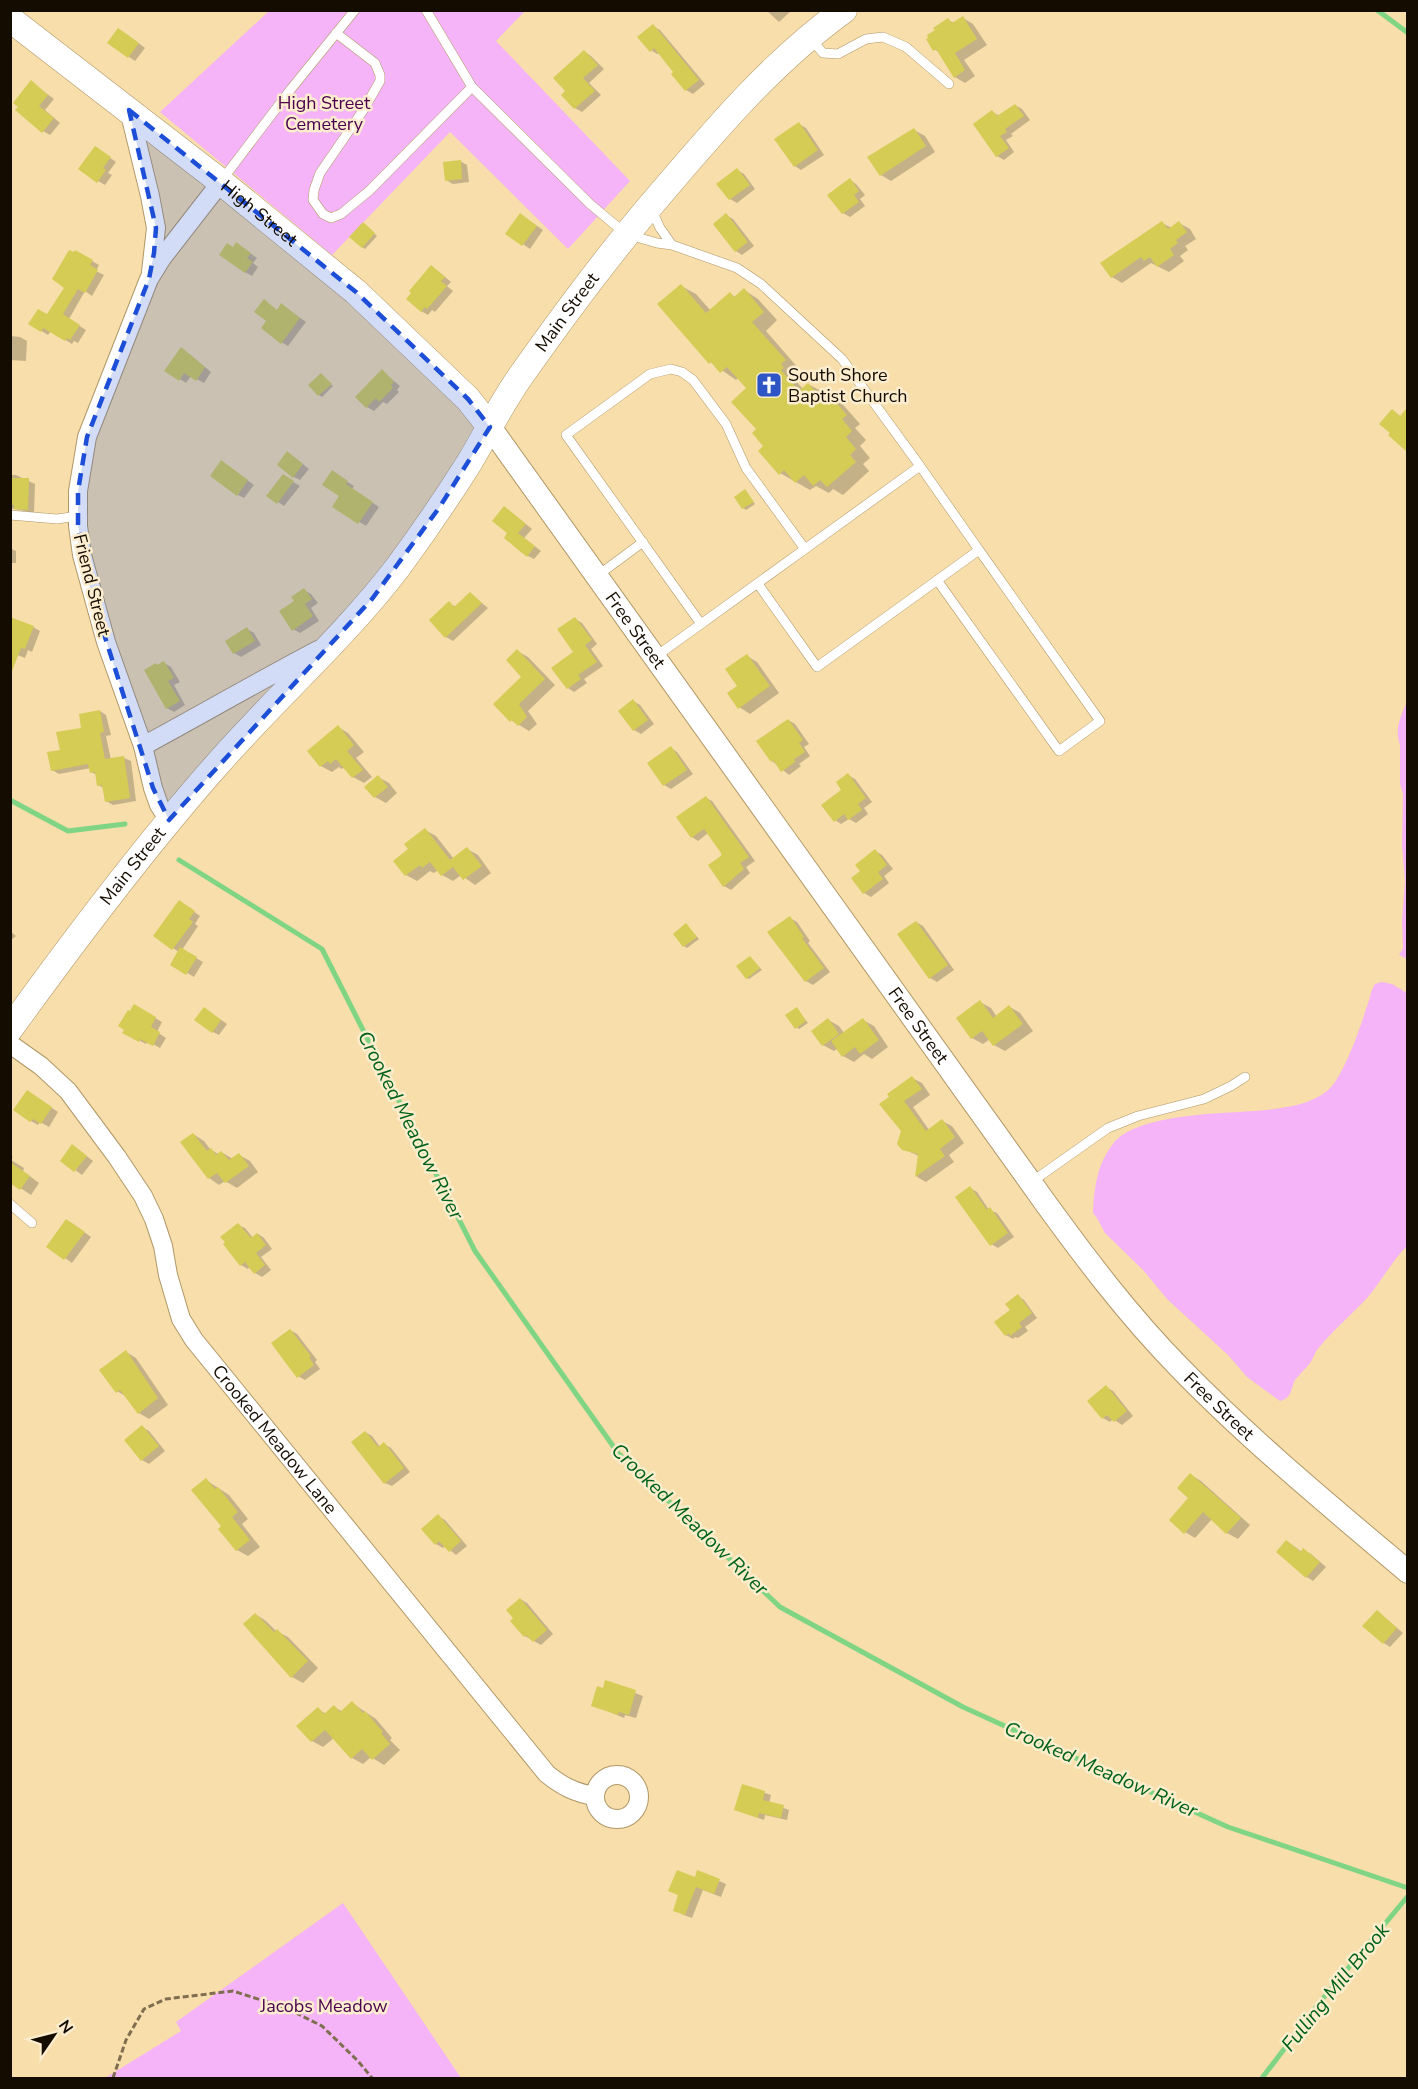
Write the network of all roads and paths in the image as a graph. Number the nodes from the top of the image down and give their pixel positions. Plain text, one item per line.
1 (355, 10) edge
2 (426, 10) edge
3 (844, 10) edge
4 (10, 19) edge
5 (336, 33) junction
6 (810, 37) junction
7 (950, 84) dead end
8 (472, 87) junction
9 (129, 111) junction
10 (220, 182) junction
11 (650, 205) junction
12 (626, 234) junction
13 (672, 245) junction
14 (149, 279) junction
15 (490, 427) junction
16 (920, 466) junction
17 (10, 515) edge
18 (78, 516) junction
19 (643, 543) junction
20 (805, 549) junction
21 (979, 550) junction
22 (597, 576) junction
23 (937, 580) junction
24 (758, 584) junction
25 (701, 624) junction
26 (330, 644) junction
27 (655, 657) junction
28 (232, 697) junction
29 (266, 711) junction
30 (143, 746) junction
31 (169, 820) junction
32 (10, 1029) edge
33 (10, 1044) edge
34 (1245, 1077) dead end
35 (1030, 1182) junction
36 (10, 1204) edge
37 (32, 1223) dead end
38 (1407, 1572) edge
39 (595, 1796) dead end
40 (113, 2079) edge
41 (372, 2079) edge

1 - 5 lane
2 - 8 lane
3 - 6 main road, Main Street
4 - 9 main road, High Street
5 - 8 lane
5 - 10 lane
6 - 7 lane
6 - 11 main road, Main Street
8 - 12 lane
9 - 10 main road, High Street
9 - 14 street, Friend Street
10 - 14 street, Friend Street
10 - 15 main road, High Street
11 - 12 main road, Main Street
11 - 13 lane
12 - 13 lane
12 - 15 main road, Main Street
13 - 16 lane
14 - 18 street, Friend Street
15 - 22 street, Free Street
15 - 26 main road, Main Street
16 - 20 lane
16 - 21 lane
17 - 18 lane
18 - 30 street, Friend Street
19 - 20 lane
19 - 22 lane
19 - 25 lane
20 - 24 lane
21 - 23 lane
21 - 23 lane
22 - 27 street, Free Street
23 - 24 lane
24 - 25 lane
25 - 27 lane
26 - 28 street, Main Street
26 - 29 main road, Main Street
27 - 35 street, Free Street
28 - 29 street
28 - 30 street, Main Street
29 - 31 main road, Main Street
30 - 31 street, Friend Street
31 - 32 main road, Main Street
33 - 39 street, Crooked Meadow Lane
34 - 35 lane
35 - 38 street, Free Street
36 - 37 lane
40 - 41 path

